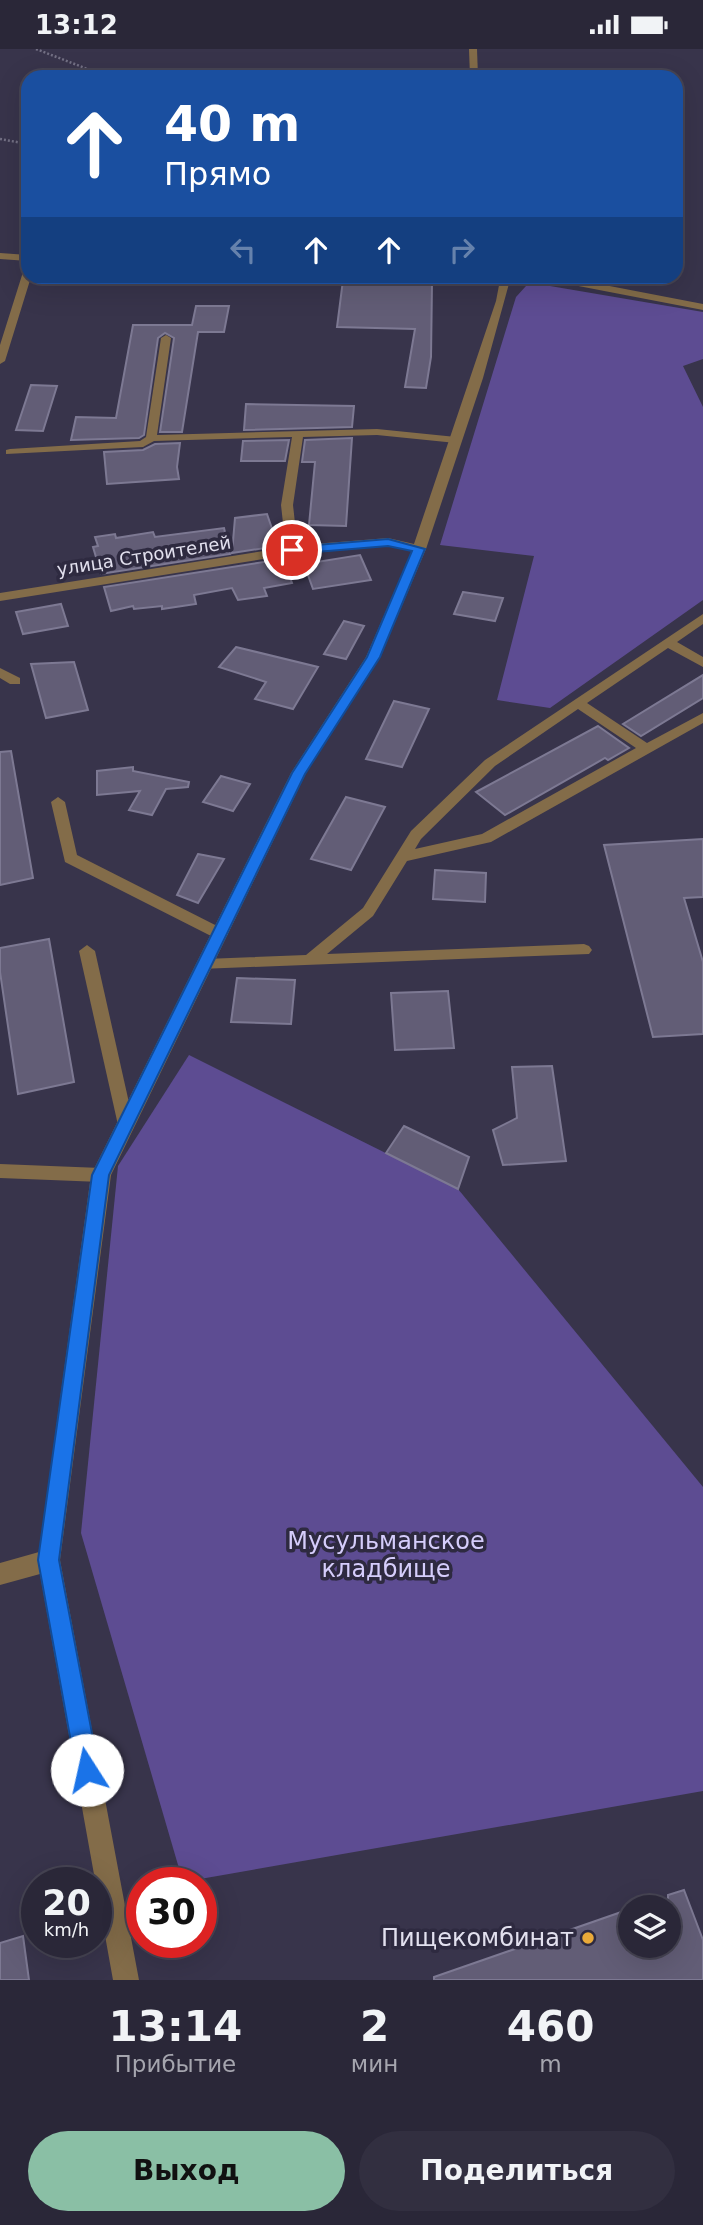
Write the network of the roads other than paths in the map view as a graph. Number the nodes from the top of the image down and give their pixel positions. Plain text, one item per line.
1 (473, 49) edge
2 (474, 70) edge
3 (0, 256) edge
4 (21, 258) edge
5 (24, 284) edge
6 (503, 284) edge
7 (584, 284) edge
8 (703, 307) edge
9 (166, 338) dead end
10 (0, 361) edge
11 (298, 434) junction
12 (151, 438) junction
13 (456, 440) junction
14 (9, 452) dead end
15 (419, 549) junction
16 (292, 550) junction
17 (0, 597) edge
18 (703, 618) edge
19 (668, 642) junction
20 (703, 663) edge
21 (0, 672) edge
22 (15, 681) dead end
23 (578, 703) junction
24 (703, 716) edge
25 (647, 749) junction
26 (58, 802) dead end
27 (402, 857) junction
28 (220, 934) junction
29 (584, 950) dead end
30 (87, 951) dead end
31 (309, 961) junction
32 (205, 965) junction
33 (125, 1125) junction
34 (0, 1171) edge
35 (101, 1175) junction
36 (49, 1560) junction
37 (0, 1574) edge
38 (126, 1980) edge

1 - 2 street
3 - 4 lane
5 - 10 lane
6 - 13 street
7 - 8 lane
9 - 12 lane
11 - 12 lane
11 - 13 lane
11 - 16 lane
12 - 14 lane
13 - 15 street
15 - 16 street, улица Строителей
15 - 28 street
16 - 17 street, улица Строителей
18 - 19 lane
19 - 20 lane
19 - 23 lane
21 - 22 lane
23 - 25 lane
23 - 27 lane
24 - 25 lane
25 - 27 lane
26 - 28 lane
27 - 31 lane
28 - 32 street
29 - 31 lane
30 - 33 lane
31 - 32 lane
32 - 33 street
33 - 35 street
34 - 35 lane
35 - 36 street
36 - 37 street
36 - 38 street

